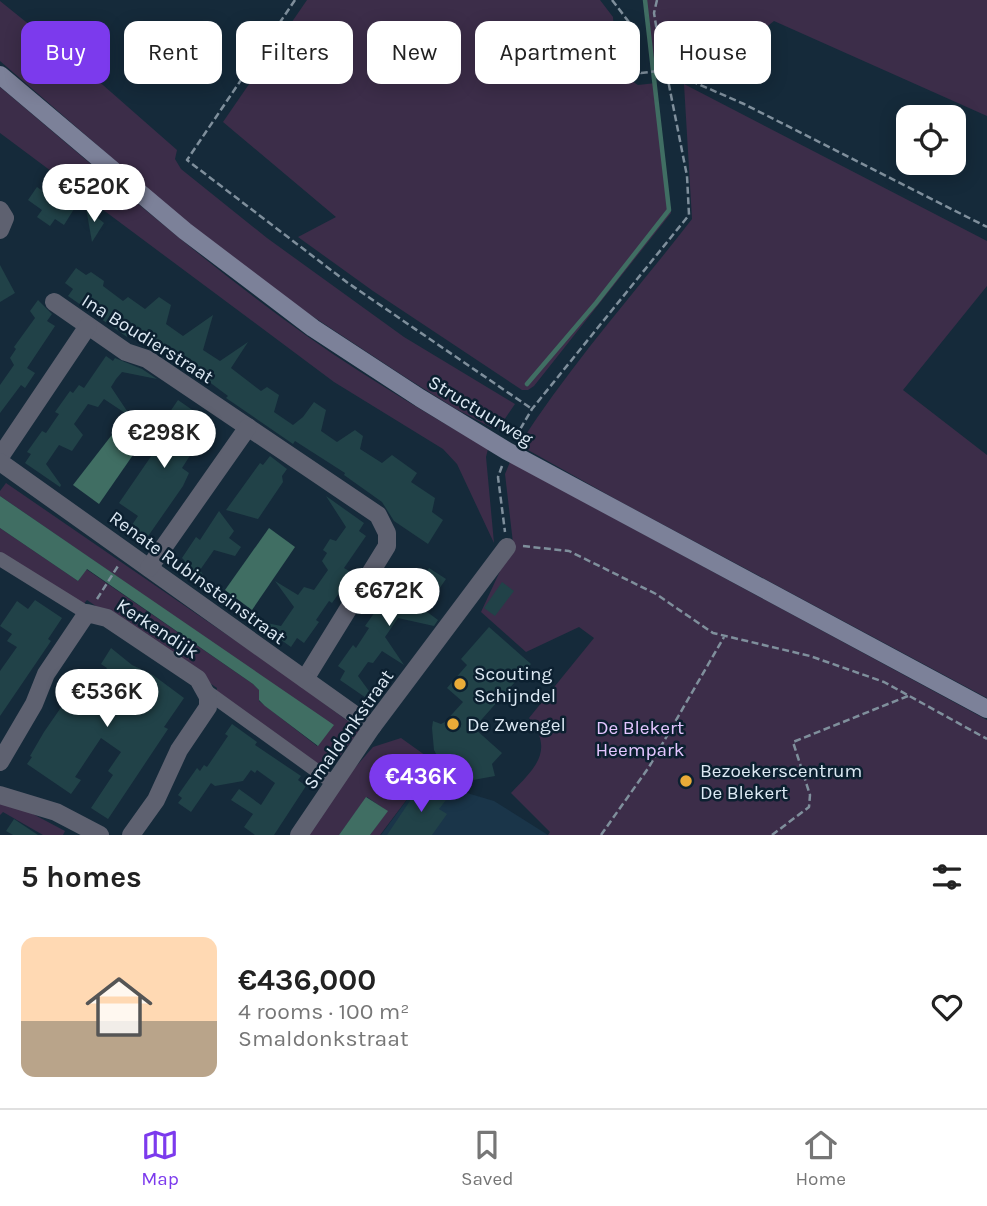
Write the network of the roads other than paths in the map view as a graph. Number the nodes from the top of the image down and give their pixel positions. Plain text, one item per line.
1 (0, 75) edge
2 (0, 210) edge
3 (0, 230) edge
4 (54, 302) dead end
5 (88, 326) junction
6 (248, 428) junction
7 (0, 459) edge
8 (507, 547) road end
9 (0, 559) edge
10 (149, 568) junction
11 (87, 613) junction
12 (305, 679) junction
13 (203, 689) junction
14 (987, 709) edge
15 (372, 727) junction
16 (0, 762) edge
17 (335, 784) junction
18 (0, 795) edge
19 (91, 832) edge
20 (131, 835) edge
21 (299, 835) edge

1 - 14 main road, Structuurweg
2 - 3 street
4 - 5 street, Ina Boudierstraat
5 - 6 street, Ina Boudierstraat
5 - 7 street
6 - 10 street
6 - 12 street, Ina Boudierstraat
7 - 10 street, Renate Rubinsteinstraat
8 - 15 street, Smaldonkstraat
9 - 11 street
10 - 12 street, Renate Rubinsteinstraat
11 - 13 street, Kerkendijk
11 - 16 street, Kerkendijk
12 - 15 street, Renate Rubinsteinstraat
13 - 17 street
13 - 20 street, Kerkendijk
15 - 17 street, Smaldonkstraat
17 - 21 street, Smaldonkstraat
18 - 19 street

